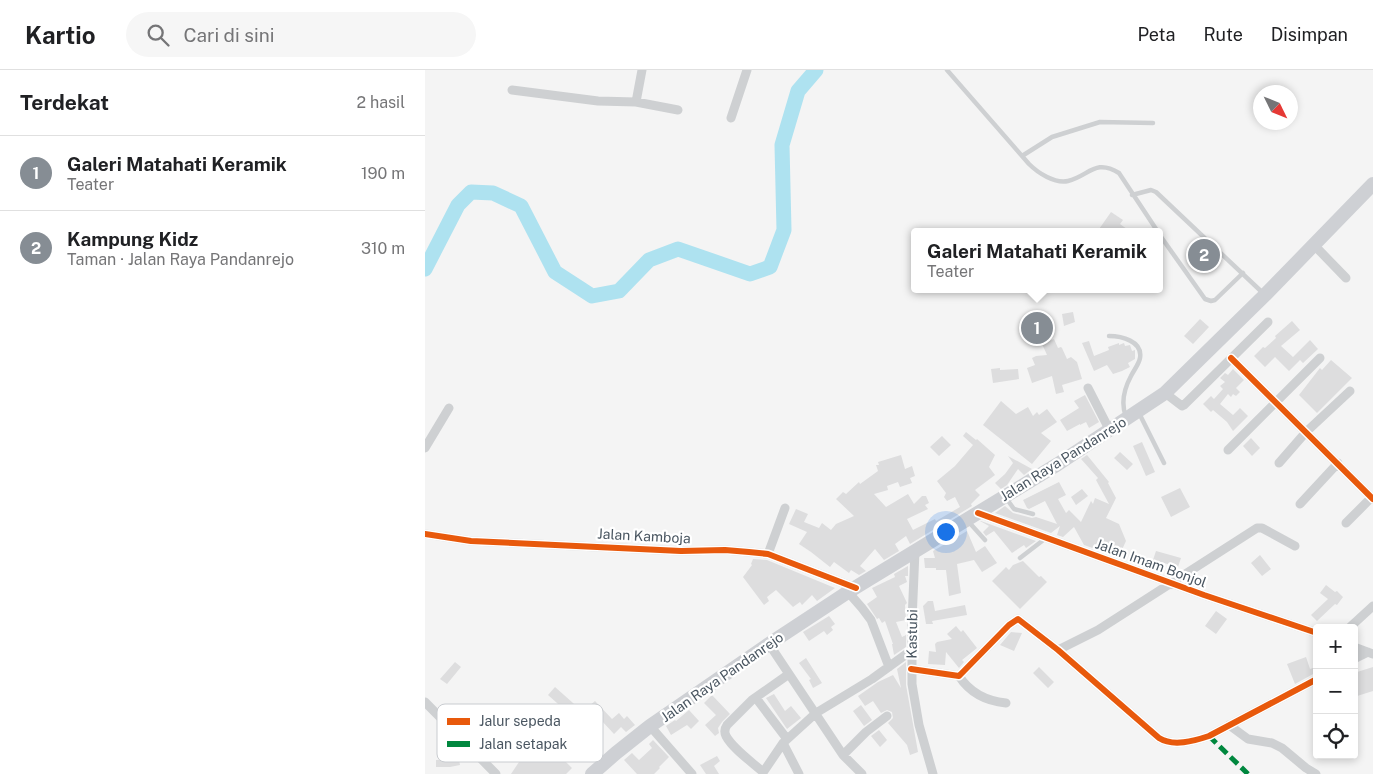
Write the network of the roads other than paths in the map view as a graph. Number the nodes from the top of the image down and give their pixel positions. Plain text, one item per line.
1 (642, 70) edge
2 (747, 70) edge
3 (947, 70) edge
4 (512, 90) dead end
5 (636, 102) junction
6 (678, 110) dead end
7 (731, 118) dead end
8 (1153, 123) dead end
9 (1022, 156) junction
10 (1373, 184) edge
11 (1132, 195) junction
12 (1155, 228) edge
13 (1163, 239) edge
14 (1314, 245) junction
15 (1243, 273) junction
16 (1346, 278) dead end
17 (1265, 295) junction
18 (1268, 322) dead end
19 (1109, 336) dead end
20 (1231, 358) junction
21 (1320, 358) dead end
22 (1087, 388) dead end
23 (1350, 391) dead end
24 (1165, 393) junction
25 (1275, 401) junction
26 (449, 408) dead end
27 (1132, 415) junction
28 (1109, 429) junction
29 (1306, 432) junction
30 (425, 448) edge
31 (1228, 450) dead end
32 (1164, 463) dead end
33 (1279, 463) dead end
34 (1338, 463) junction
35 (1005, 497) junction
36 (1372, 498) edge
37 (1300, 504) dead end
38 (785, 508) dead end
39 (1033, 514) dead end
40 (972, 517) junction
41 (1346, 523) dead end
42 (425, 534) edge
43 (1046, 538) junction
44 (985, 540) dead end
45 (1295, 546) dead end
46 (915, 551) junction
47 (768, 554) junction
48 (1020, 558) dead end
49 (1172, 584) junction
50 (852, 590) junction
51 (1373, 606) edge
52 (1353, 624) edge
53 (1313, 632) edge
54 (769, 644) junction
55 (1358, 648) edge
56 (912, 650) junction
57 (1058, 650) junction
58 (1370, 653) edge
59 (1358, 658) edge
60 (889, 666) junction
61 (911, 669) junction
62 (789, 674) junction
63 (959, 676) junction
64 (1313, 681) edge
65 (755, 698) junction
66 (425, 702) edge
67 (1007, 703) dead end
68 (437, 714) edge
69 (816, 714) junction
70 (887, 716) dead end
71 (1229, 725) junction
72 (650, 726) junction
73 (785, 741) junction
74 (843, 754) junction
75 (484, 762) edge
76 (762, 773) edge
77 (496, 774) edge
78 (592, 774) edge
79 (692, 774) edge
80 (799, 774) edge
81 (862, 774) edge
82 (933, 774) edge
83 (1316, 774) edge

1 - 5 street
2 - 7 street
3 - 9 lane
4 - 5 street
5 - 6 street
8 - 9 lane
9 - 11 lane
10 - 14 main road, Jalan Raya Pandanrejo
11 - 12 lane
11 - 15 lane
13 - 15 lane
14 - 16 street
14 - 17 main road, Jalan Raya Pandanrejo
15 - 17 lane
17 - 24 main road, Jalan Raya Pandanrejo
18 - 20 street
19 - 27 lane
20 - 24 street
20 - 25 street
21 - 25 street
22 - 28 street
23 - 29 street
24 - 27 main road, Jalan Raya Pandanrejo
25 - 29 street
25 - 31 street
26 - 30 street
27 - 28 main road, Jalan Raya Pandanrejo
27 - 32 lane
28 - 35 main road, Jalan Raya Pandanrejo
29 - 33 street
29 - 34 street
34 - 36 street
34 - 37 street
35 - 39 lane
35 - 40 main road, Jalan Raya Pandanrejo
36 - 41 street
38 - 47 street
40 - 43 street, Jalan Imam Bonjol
40 - 44 lane
40 - 46 main road, Jalan Raya Pandanrejo
42 - 47 street, Jalan Kamboja
43 - 48 lane
43 - 49 street, Jalan Imam Bonjol
45 - 49 street
46 - 50 main road, Jalan Raya Pandanrejo
46 - 56 street, Kastubi
47 - 50 street, Jalan Kamboja
49 - 53 street, Jalan Imam Bonjol
49 - 57 street
50 - 54 main road, Jalan Raya Pandanrejo
50 - 60 street
51 - 52 street
54 - 62 street
54 - 72 main road, Jalan Raya Pandanrejo
55 - 58 street
56 - 60 street
56 - 61 street, Kastubi
57 - 63 street
57 - 71 street
58 - 59 street
60 - 69 street
61 - 63 street
61 - 82 street, Kastubi
62 - 65 street
62 - 69 street
63 - 67 street
64 - 71 street
65 - 73 street
65 - 76 street
66 - 68 street
69 - 73 street
69 - 74 street
70 - 74 street
71 - 83 street
72 - 78 main road, Jalan Raya Pandanrejo
72 - 79 street
73 - 76 street
73 - 80 street
74 - 81 street
75 - 77 street

